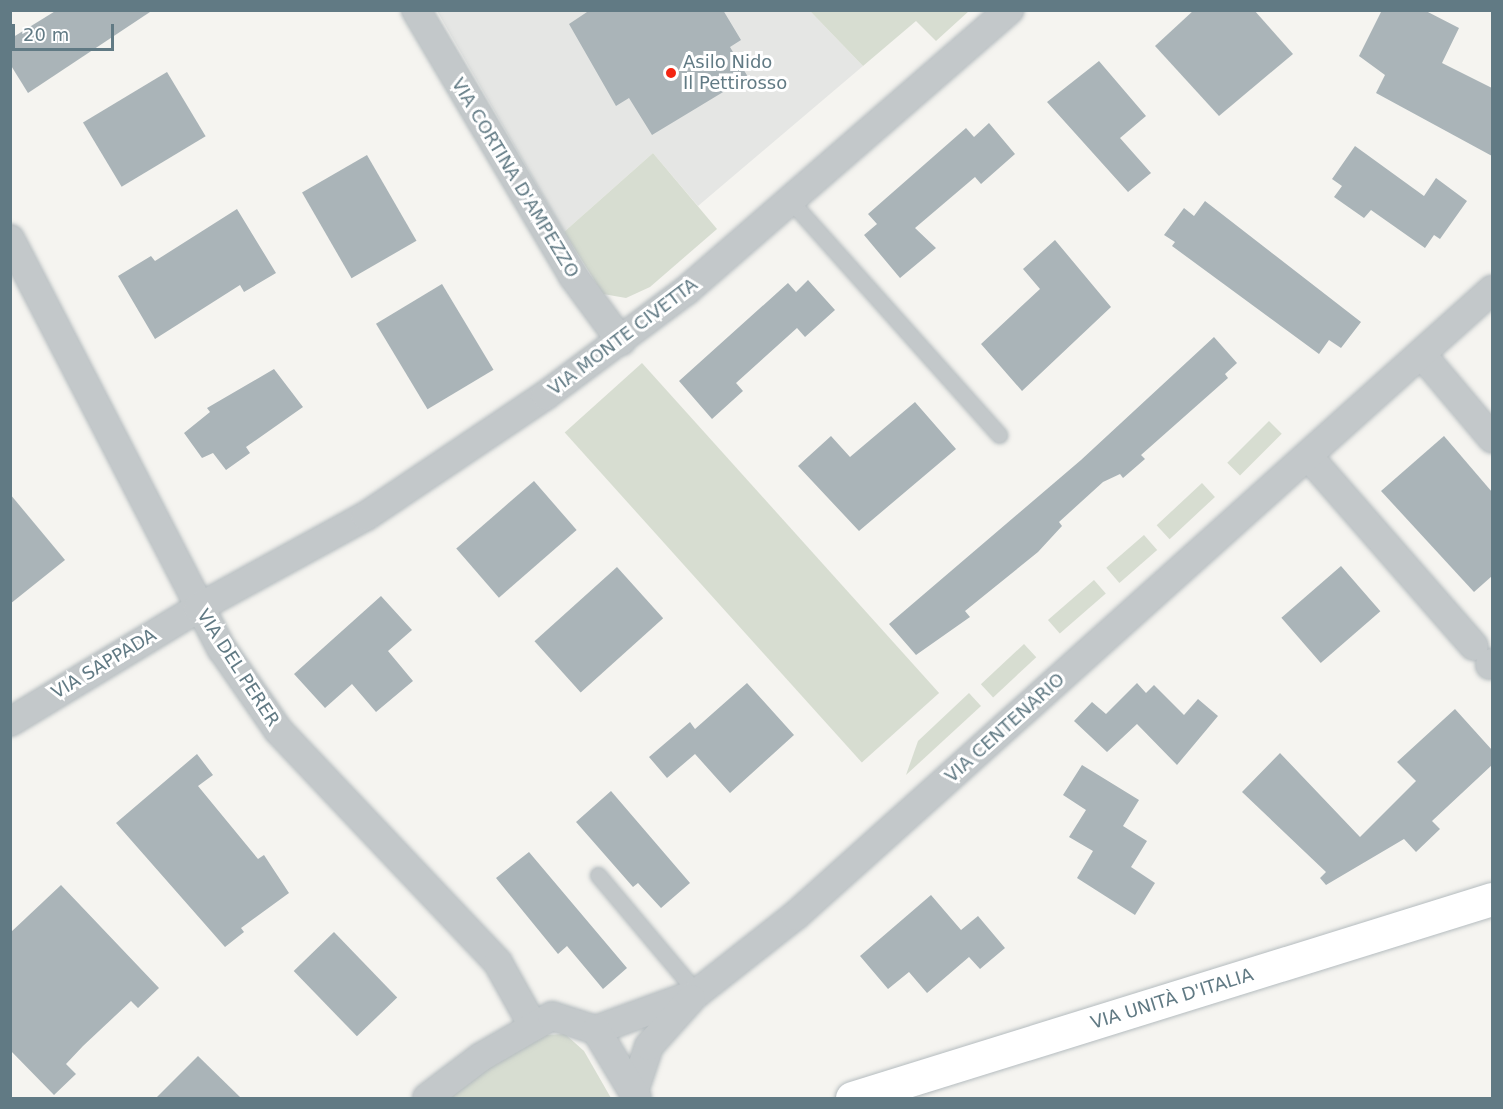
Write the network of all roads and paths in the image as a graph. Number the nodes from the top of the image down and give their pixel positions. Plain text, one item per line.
1 (416, 10) edge
2 (1009, 10) edge
3 (789, 199) junction
4 (10, 239) edge
5 (1492, 290) edge
6 (621, 341) junction
7 (1422, 355) junction
8 (999, 435) dead end
9 (1492, 438) edge
10 (1308, 456) junction
11 (198, 608) junction
12 (1486, 658) edge
13 (10, 722) edge
14 (598, 875) dead end
15 (1492, 899) edge
16 (696, 993) junction
17 (542, 1020) junction
18 (596, 1030) junction
19 (635, 1095) edge
20 (427, 1098) edge
21 (852, 1098) edge

1 - 6 street, VIA CORTINA D'AMPEZZO
2 - 3 street, VIA MONTE CIVETTA
3 - 6 street, VIA MONTE CIVETTA
3 - 8 lane
4 - 11 street, VIA DEL PERER
5 - 7 street, VIA CENTENARIO
6 - 11 street, VIA MONTE CIVETTA
7 - 9 street
7 - 10 street, VIA CENTENARIO
10 - 12 street
10 - 16 street, VIA CENTENARIO
11 - 13 street, VIA SAPPADA
11 - 17 street, VIA DEL PERER
14 - 16 lane
15 - 21 street, VIA UNITÀ D'ITALIA
16 - 18 street, VIA CENTENARIO
16 - 19 street, VIA CENTENARIO
17 - 18 street
17 - 20 street
18 - 19 street, VIA CENTENARIO

